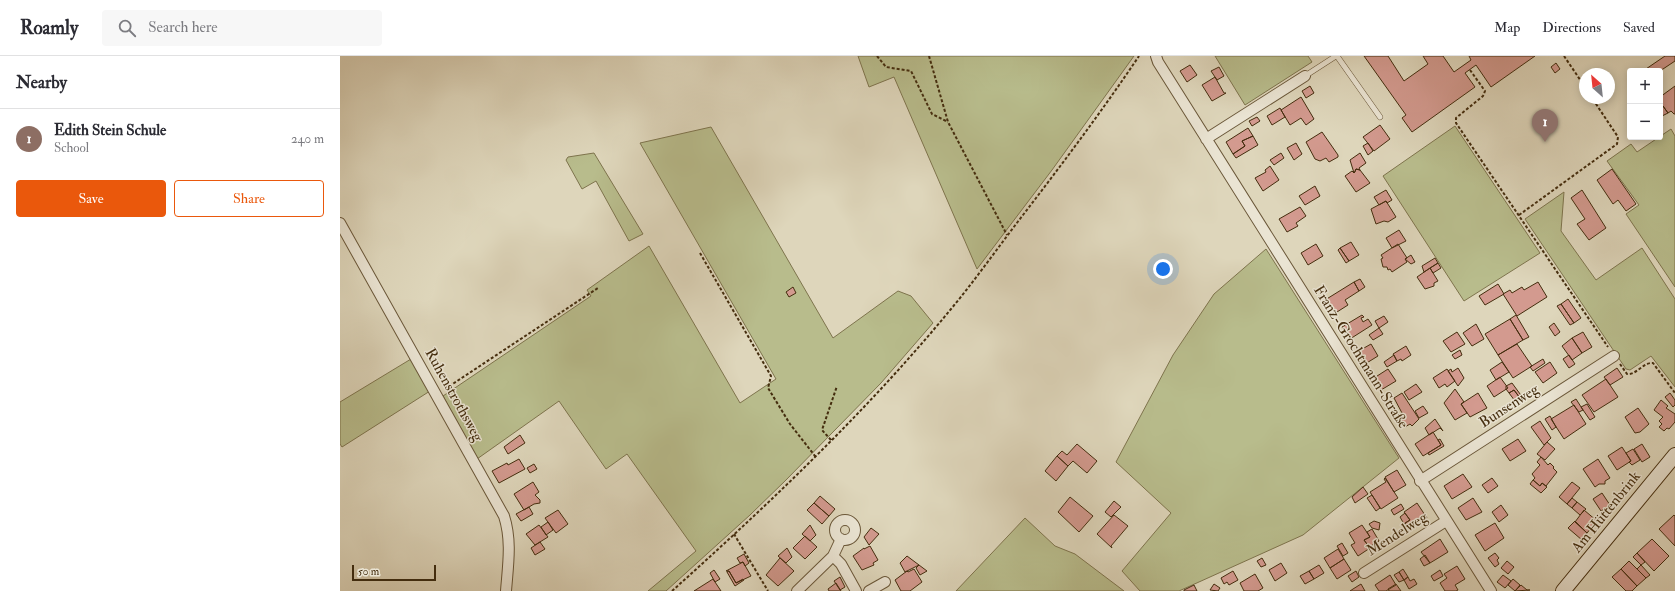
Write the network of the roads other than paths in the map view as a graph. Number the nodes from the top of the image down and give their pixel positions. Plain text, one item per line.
1 (1156, 56) edge
2 (1336, 56) edge
3 (1306, 76) joint
4 (1380, 117) dead end
5 (1206, 138) junction
6 (340, 223) edge
7 (1614, 356) road end
8 (1675, 455) edge
9 (1420, 481) junction
10 (1446, 521) junction
11 (841, 539) dead end
12 (833, 556) junction
13 (1364, 573) dead end
14 (885, 582) dead end
15 (506, 591) edge
16 (797, 591) edge
17 (856, 591) edge
18 (869, 591) edge
19 (1490, 591) edge
20 (1563, 591) edge

1 - 5 street, Franz-Grochtmann-Straße
2 - 3 lane
2 - 4 lane
3 - 5 street
5 - 9 street, Franz-Grochtmann-Straße
6 - 15 street, Ruhenstrothsweg
7 - 9 street, Bunsenweg
8 - 20 street, Am Hüttenbrink
9 - 10 street, Franz-Grochtmann-Straße
10 - 13 street, Mendelweg
10 - 19 street, Franz-Grochtmann-Straße
11 - 12 street
12 - 16 street
12 - 17 street
14 - 18 street

